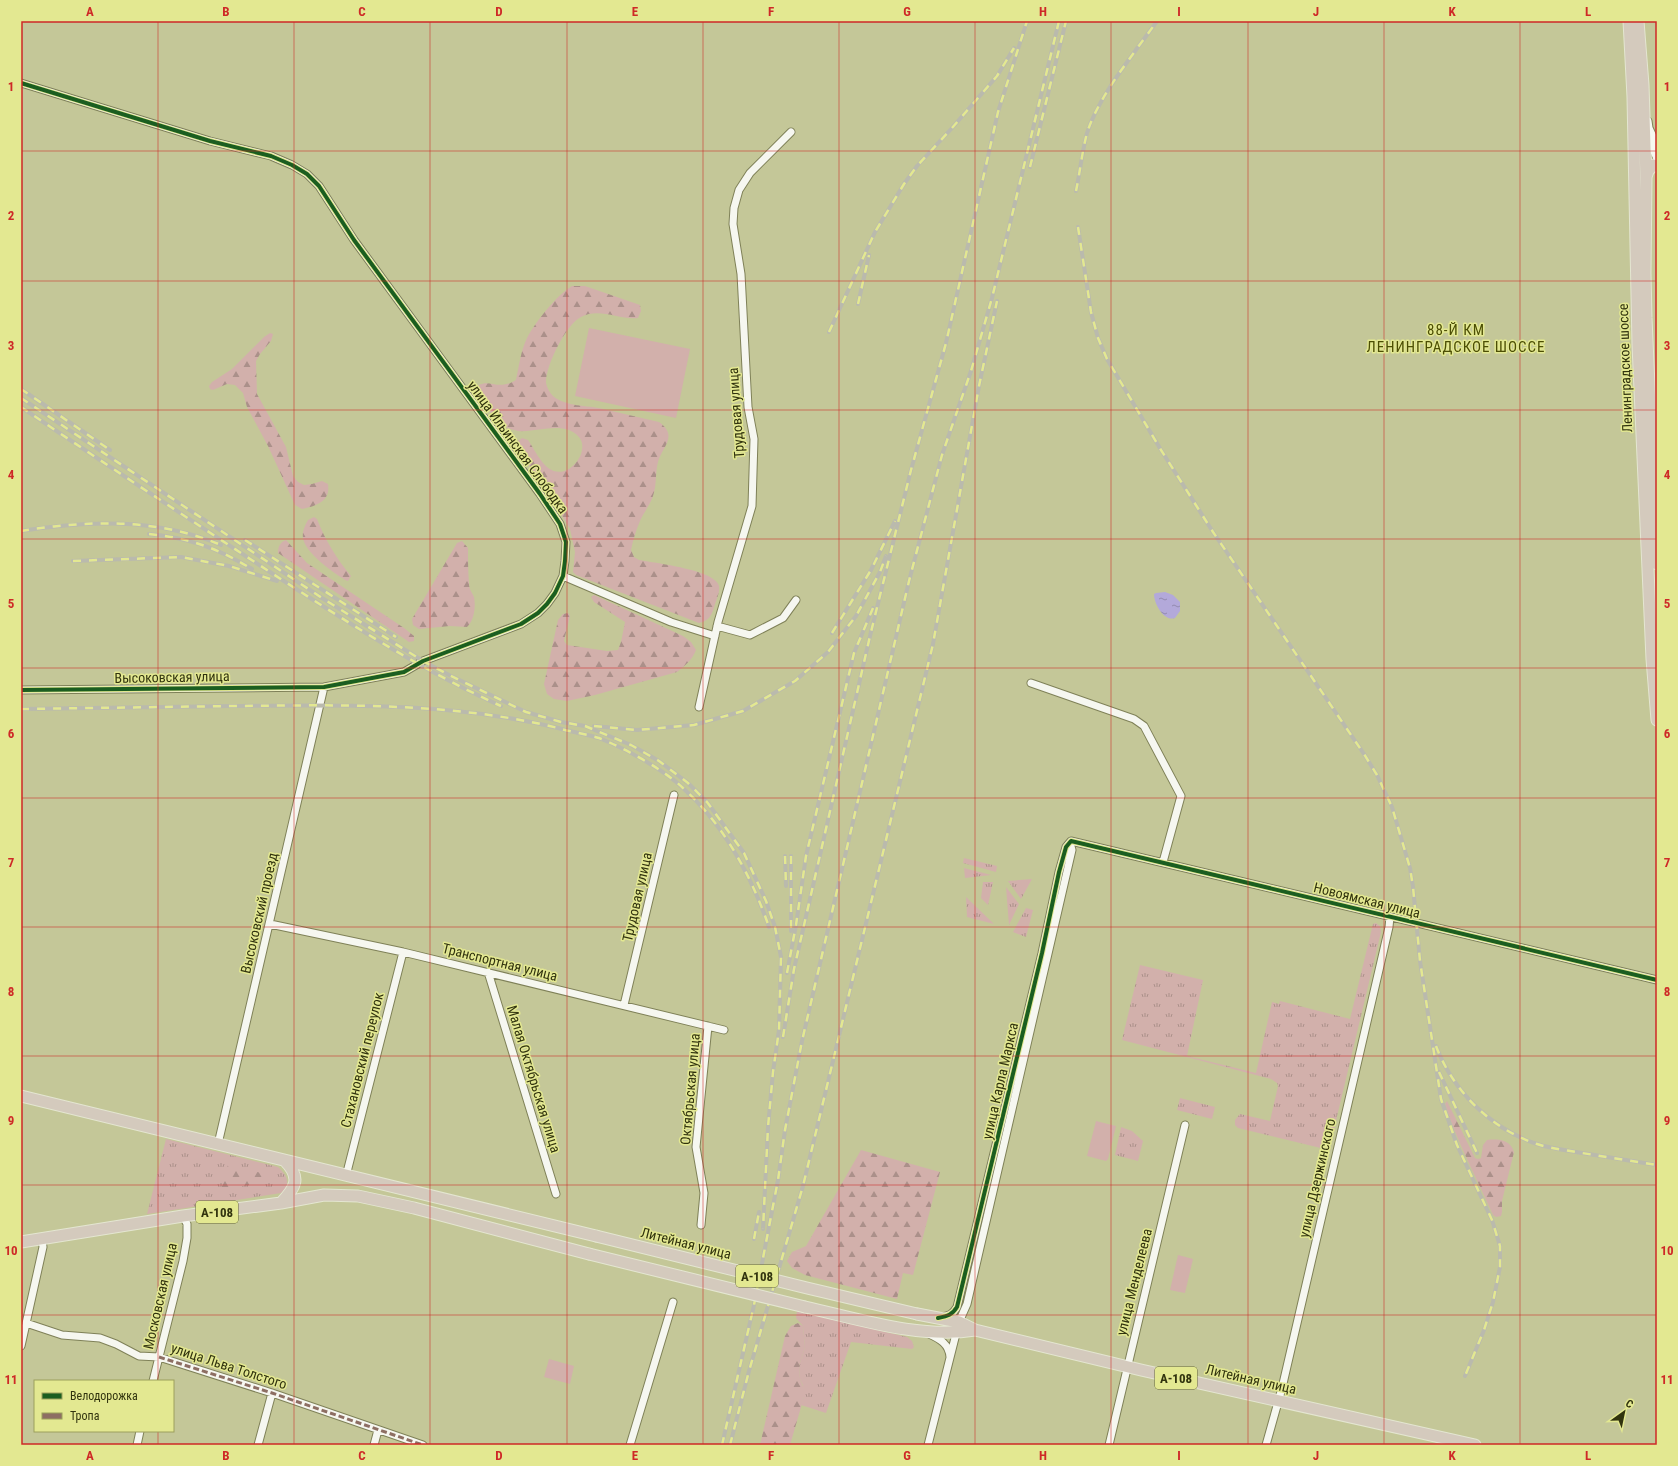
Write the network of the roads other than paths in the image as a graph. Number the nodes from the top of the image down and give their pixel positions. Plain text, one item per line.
1 (1628, 21) edge
2 (1638, 21) edge
3 (21, 83) edge
4 (1643, 85) junction
5 (1633, 98) junction
6 (1644, 126) junction
7 (791, 132) dead end
8 (1657, 145) edge
9 (1657, 159) edge
10 (1657, 166) edge
11 (1646, 178) junction
12 (1657, 564) edge
13 (563, 576) junction
14 (796, 600) dead end
15 (717, 626) junction
16 (715, 636) junction
17 (431, 658) joint
18 (1031, 683) dead end
19 (324, 687) junction
20 (21, 690) edge
21 (699, 707) dead end
22 (1657, 717) edge
23 (674, 795) dead end
24 (1071, 842) junction
25 (1163, 862) junction
26 (1390, 917) junction
27 (270, 924) junction
28 (403, 952) junction
29 (488, 972) junction
30 (1657, 980) edge
31 (624, 1005) junction
32 (708, 1026) junction
33 (724, 1030) dead end
34 (21, 1096) edge
35 (1186, 1125) dead end
36 (218, 1144) junction
37 (285, 1161) junction
38 (346, 1176) junction
39 (556, 1194) dead end
40 (281, 1203) junction
41 (183, 1216) junction
42 (701, 1225) dead end
43 (42, 1238) junction
44 (21, 1242) edge
45 (673, 1302) dead end
46 (957, 1307) junction
47 (938, 1318) junction
48 (959, 1322) junction
49 (26, 1323) junction
50 (975, 1330) junction
51 (927, 1333) junction
52 (957, 1333) junction
53 (21, 1346) edge
54 (159, 1357) junction
55 (950, 1358) junction
56 (1127, 1366) junction
57 (153, 1380) edge
58 (272, 1393) junction
59 (1278, 1401) junction
60 (378, 1430) junction
61 (140, 1432) edge
62 (137, 1445) edge
63 (258, 1445) edge
64 (374, 1445) edge
65 (423, 1445) edge
66 (630, 1445) edge
67 (928, 1445) edge
68 (1109, 1445) edge
69 (1266, 1445) edge
70 (1475, 1445) edge

1 - 5 highway, Ленинградское шоссе
2 - 4 highway, Ленинградское шоссе
3 - 13 street, улица Ильинская Слободка
4 - 6 highway, Ленинградское шоссе
4 - 8 street
5 - 6 street
5 - 22 highway, Ленинградское шоссе
6 - 9 street
6 - 11 highway, Ленинградское шоссе
7 - 15 street, Трудовая улица
10 - 11 highway
11 - 12 highway, Ленинградское шоссе
13 - 16 street
13 - 17 street, улица Ильинская Слободка
14 - 15 street
15 - 16 street, Трудовая улица
16 - 21 street, Трудовая улица
17 - 19 street, Высоковская улица
18 - 25 street
19 - 20 street, Высоковская улица
19 - 27 street, Высоковский проезд
23 - 31 street, Трудовая улица
24 - 25 street, Новоямская улица
24 - 46 street, улица Карла Маркса
24 - 48 street, улица Карла Маркса
25 - 26 street, Новоямская улица
26 - 30 street, Новоямская улица
26 - 59 street, улица Дзержинского
27 - 28 street, Транспортная улица
27 - 36 street, Высоковский проезд
28 - 29 street, Транспортная улица
28 - 38 street, Стахановский переулок
29 - 31 street, Транспортная улица
29 - 39 street, Малая Октябрьская улица
31 - 32 street, Транспортная улица
32 - 33 street, Транспортная улица
32 - 42 street, Октябрьская улица
34 - 36 highway, А-108
35 - 56 street, улица Менделеева
36 - 37 highway, А-108
37 - 38 highway, А-108
37 - 40 highway
38 - 47 highway, Литейная улица / А-108, bridge
40 - 41 highway, А-108
40 - 51 highway, Литейная улица / А-108, bridge
41 - 43 highway, А-108
41 - 54 street, Московская улица
43 - 44 highway, А-108
43 - 49 street
45 - 66 street
46 - 47 street
46 - 48 street, улица Карла Маркса
47 - 48 highway, Литейная улица / А-108
48 - 50 highway, Литейная улица / А-108
48 - 52 street, улица Карла Маркса
49 - 53 street
49 - 54 street, улица Льва Толстого
50 - 52 highway, Литейная улица / А-108
50 - 56 highway, Литейная улица / А-108
51 - 52 highway, Литейная улица / А-108
51 - 55 street, А-108
52 - 55 street, улица Карла Маркса
54 - 57 street, Московская улица
54 - 58 street, улица Льва Толстого
55 - 67 street, улица Карла Маркса
56 - 59 highway, Литейная улица / А-108
56 - 68 street, улица Менделеева
58 - 60 street, улица Льва Толстого
58 - 63 street
59 - 69 street, улица Дзержинского
59 - 70 highway, Литейная улица / А-108
60 - 64 street
60 - 65 street, улица Льва Толстого
61 - 62 street

